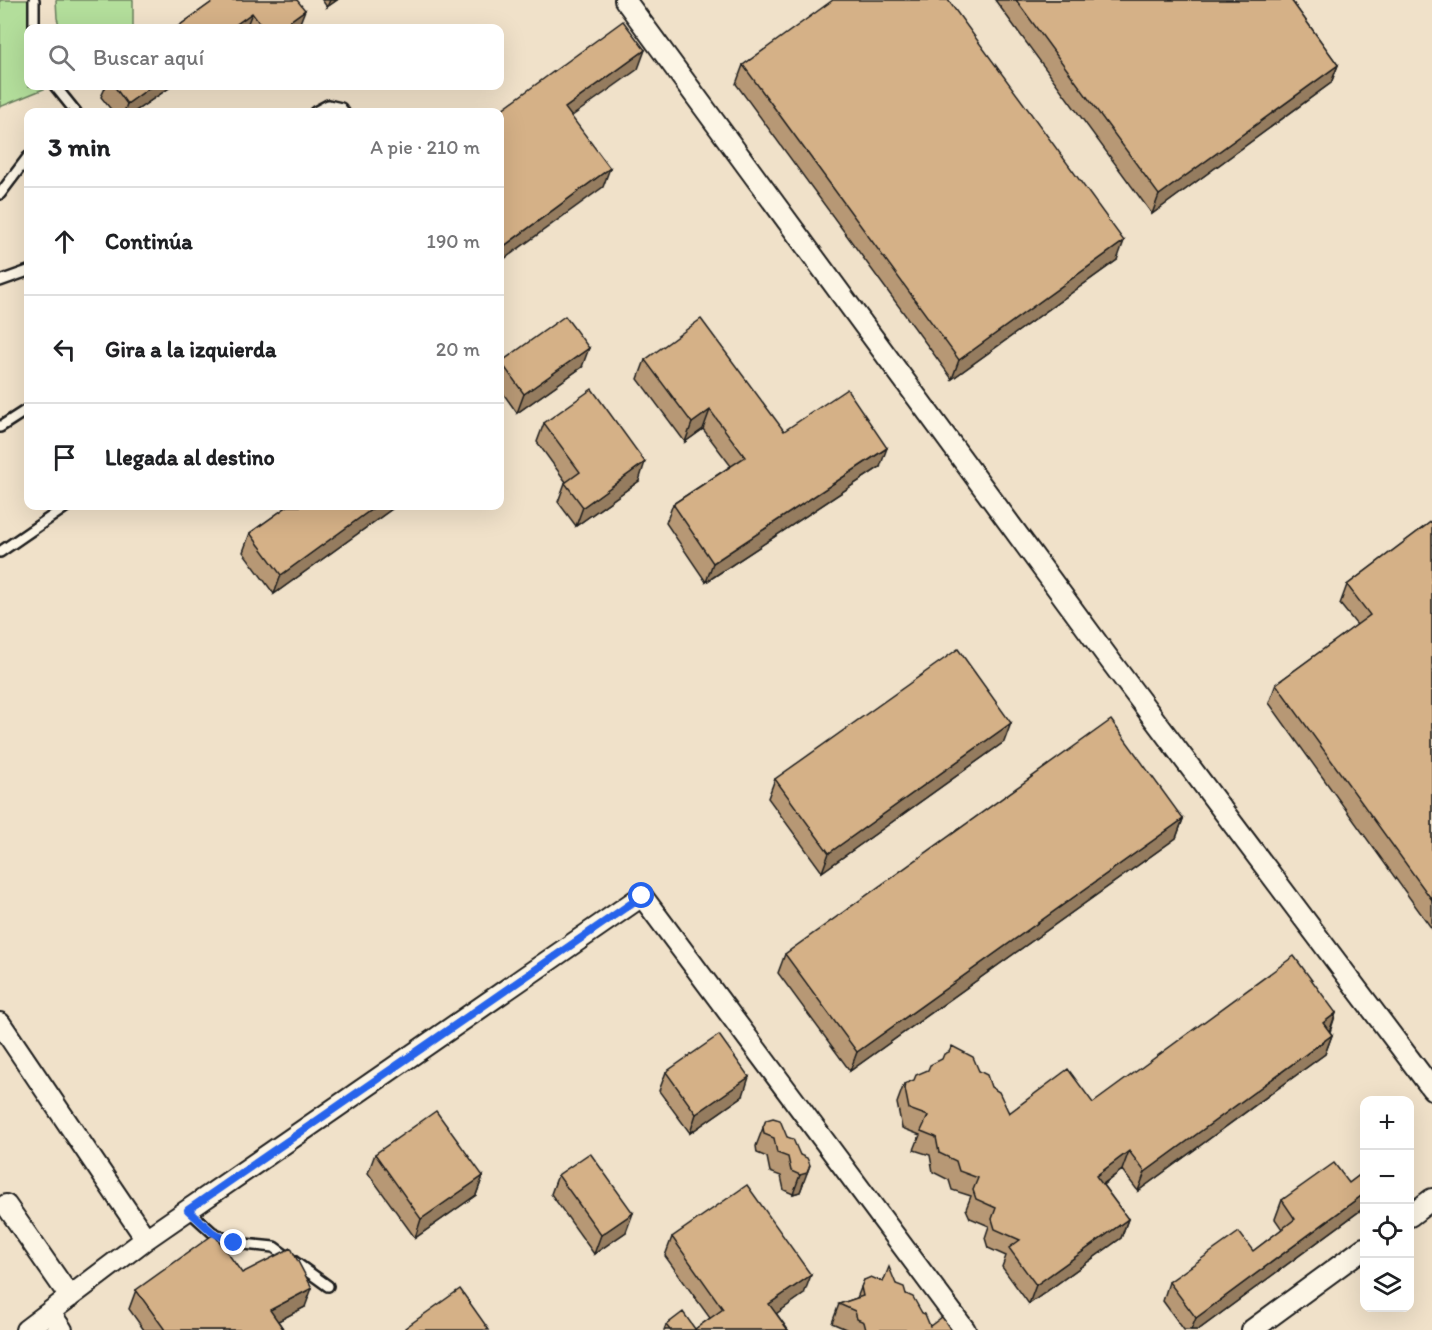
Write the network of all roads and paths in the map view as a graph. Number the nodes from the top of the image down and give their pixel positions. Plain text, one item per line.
1 (34, 0) edge
2 (625, 0) edge
3 (34, 24) edge
4 (58, 90) edge
5 (69, 108) edge
6 (322, 108) edge
7 (341, 108) edge
8 (24, 162) edge
9 (0, 194) edge
10 (24, 272) edge
11 (0, 281) edge
12 (24, 412) edge
13 (0, 427) edge
14 (61, 510) edge
15 (0, 552) edge
16 (0, 1023) edge
17 (1432, 1089) edge
18 (1432, 1199) edge
19 (6, 1205) dead end
20 (188, 1210) junction
21 (1414, 1213) edge
22 (146, 1239) junction
23 (1360, 1252) edge
24 (328, 1286) dead end
25 (70, 1297) junction
26 (50, 1313) junction
27 (26, 1330) edge
28 (62, 1330) edge
29 (965, 1330) edge
30 (1252, 1330) edge

1 - 3 lane
2 - 17 street
4 - 5 lane
6 - 7 lane
8 - 9 lane
10 - 11 lane
12 - 13 lane
14 - 15 lane
16 - 22 street
18 - 21 street
19 - 25 street
20 - 22 street
20 - 24 lane
20 - 29 street
22 - 25 street
23 - 30 street
25 - 26 street
26 - 27 street
26 - 28 street

